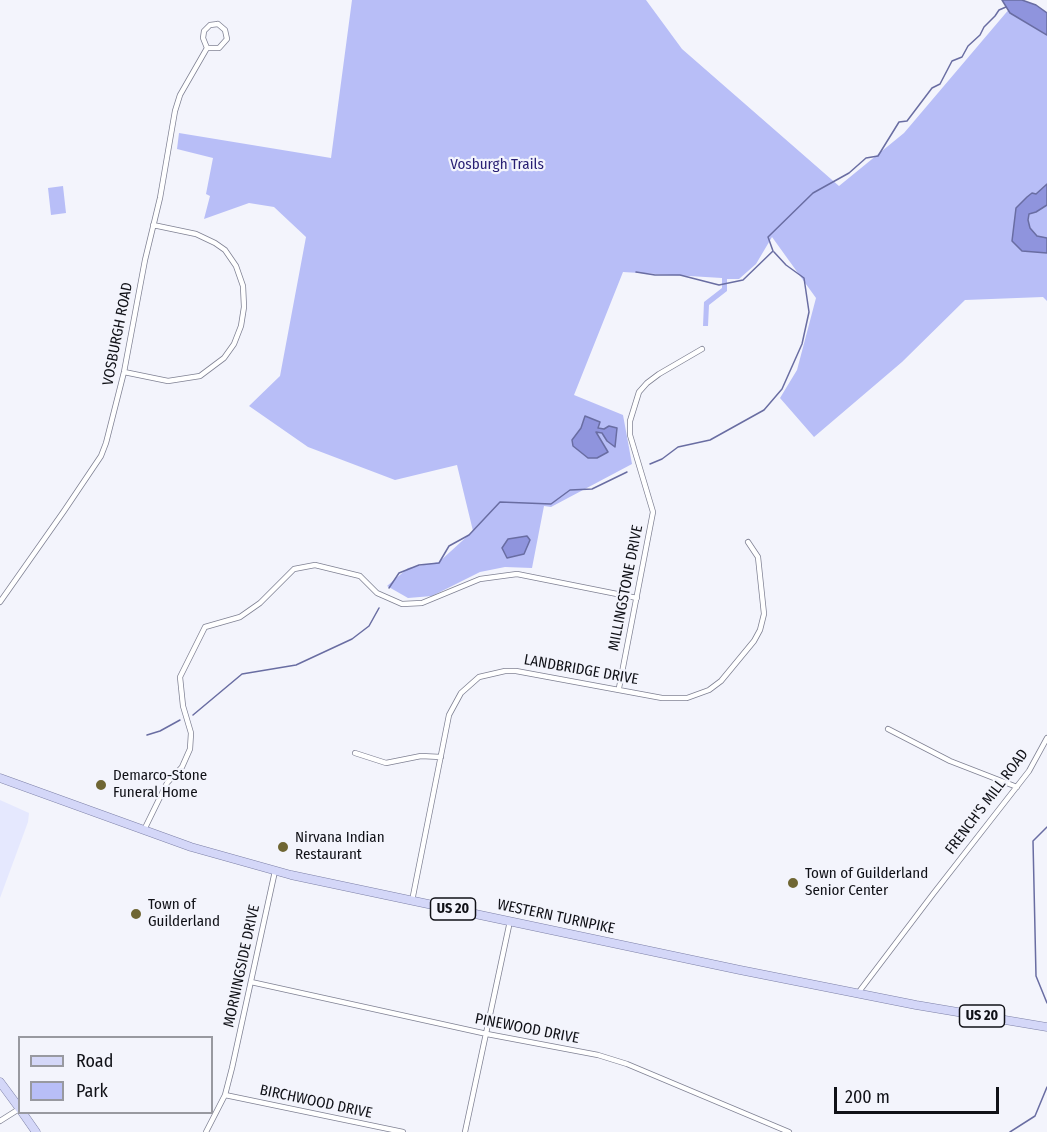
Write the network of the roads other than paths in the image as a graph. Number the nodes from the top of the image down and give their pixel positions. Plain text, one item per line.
1 (207, 48) junction
2 (153, 225) junction
3 (702, 349) dead end
4 (124, 372) junction
5 (748, 542) dead end
6 (637, 598) junction
7 (0, 602) edge
8 (619, 688) junction
9 (888, 729) dead end
10 (1047, 738) edge
11 (355, 753) dead end
12 (441, 757) junction
13 (0, 778) edge
14 (1017, 787) junction
15 (144, 830) junction
16 (275, 871) junction
17 (412, 901) junction
18 (510, 921) junction
19 (251, 982) junction
20 (858, 993) junction
21 (1047, 1028) edge
22 (488, 1034) junction
23 (0, 1082) edge
24 (225, 1095) junction
25 (18, 1108) edge
26 (18, 1110) edge
27 (23, 1114) edge
28 (0, 1121) edge
29 (36, 1132) edge
30 (206, 1132) edge
31 (403, 1132) edge
32 (465, 1132) edge
33 (789, 1132) edge

1 - 1 street, VOSBURGH ROAD
1 - 2 street, VOSBURGH ROAD
2 - 4 street, VOSBURGH ROAD
2 - 4 street
3 - 6 street, MILLINGSTONE DRIVE
4 - 7 street, VOSBURGH ROAD
5 - 8 street, LANDBRIDGE DRIVE
6 - 8 street, MILLINGSTONE DRIVE
6 - 15 street
8 - 12 street, LANDBRIDGE DRIVE
9 - 14 street
10 - 14 street, FRENCH'S MILL ROAD
11 - 12 street
12 - 17 street, LANDBRIDGE DRIVE
13 - 15 main road, WESTERN TURNPIKE / US 20
14 - 20 street, FRENCH'S MILL ROAD
15 - 16 main road, WESTERN TURNPIKE / US 20
16 - 17 main road, WESTERN TURNPIKE / US 20
16 - 19 street, MORNINGSIDE DRIVE
17 - 18 main road, WESTERN TURNPIKE / US 20
18 - 20 main road, WESTERN TURNPIKE / US 20
18 - 22 street
19 - 22 street, PINEWOOD DRIVE
19 - 24 street, MORNINGSIDE DRIVE
20 - 21 main road, WESTERN TURNPIKE / US 20
22 - 32 street
22 - 33 street, PINEWOOD DRIVE
23 - 25 main road
24 - 30 street, MORNINGSIDE DRIVE
24 - 31 street, BIRCHWOOD DRIVE
26 - 28 street
27 - 29 main road

